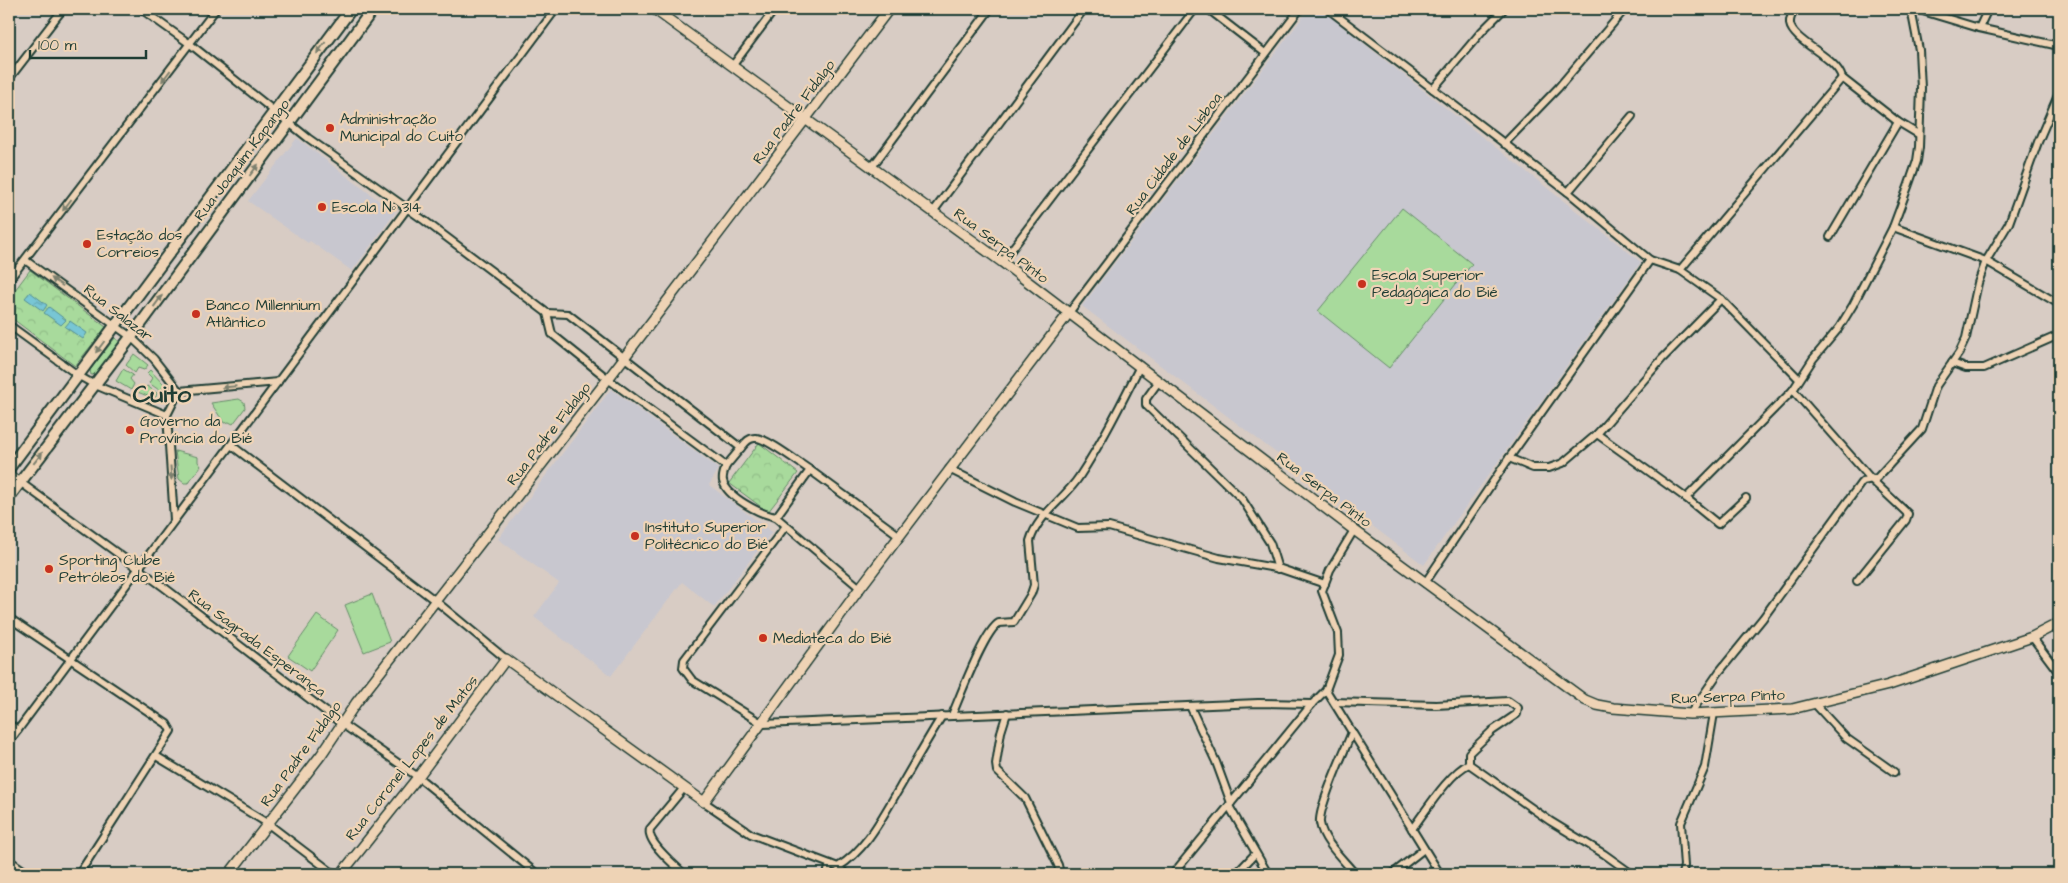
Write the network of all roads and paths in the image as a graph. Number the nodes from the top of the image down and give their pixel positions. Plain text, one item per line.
1 (62, 9) edge
2 (141, 9) edge
3 (216, 9) edge
4 (351, 9) edge
5 (373, 9) edge
6 (556, 9) edge
7 (775, 9) edge
8 (889, 9) edge
9 (990, 9) edge
10 (1084, 9) edge
11 (1195, 9) edge
12 (1208, 9) edge
13 (1300, 9) edge
14 (1328, 9) edge
15 (1504, 9) edge
16 (1625, 9) edge
17 (1795, 9) edge
18 (1911, 9) edge
19 (1916, 9) edge
20 (1988, 9) edge
21 (659, 10) edge
22 (1979, 28) junction
23 (335, 30) junction
24 (348, 42) junction
25 (190, 44) junction
26 (2059, 46) edge
27 (1265, 53) junction
28 (733, 65) junction
29 (1842, 78) junction
30 (9, 80) edge
31 (1433, 89) junction
32 (2059, 92) edge
33 (274, 111) junction
34 (1632, 116) dead end
35 (806, 119) junction
36 (1898, 122) junction
37 (289, 124) junction
38 (1918, 134) junction
39 (1504, 144) junction
40 (872, 167) junction
41 (1568, 192) junction
42 (407, 209) junction
43 (934, 212) junction
44 (193, 220) junction
45 (1893, 227) junction
46 (208, 232) junction
47 (1830, 238) dead end
48 (25, 260) junction
49 (1650, 260) junction
50 (1986, 261) junction
51 (1002, 262) junction
52 (1680, 270) junction
53 (9, 280) edge
54 (1721, 298) junction
55 (2059, 304) edge
56 (547, 313) junction
57 (1068, 314) junction
58 (9, 325) edge
59 (117, 325) junction
60 (2059, 335) edge
61 (131, 337) junction
62 (625, 357) junction
63 (1952, 363) junction
64 (1140, 366) junction
65 (79, 376) junction
66 (608, 379) junction
67 (1800, 379) junction
68 (1159, 381) junction
69 (278, 382) junction
70 (95, 385) junction
71 (1793, 390) junction
72 (179, 391) junction
73 (166, 415) junction
74 (1597, 434) junction
75 (231, 445) junction
76 (740, 448) junction
77 (1509, 458) junction
78 (726, 466) junction
79 (9, 468) edge
80 (949, 469) junction
81 (810, 470) junction
82 (9, 474) edge
83 (1872, 480) junction
84 (19, 482) junction
85 (9, 497) edge
86 (1686, 498) junction
87 (1746, 498) dead end
88 (1045, 514) junction
89 (776, 517) junction
90 (174, 520) junction
91 (785, 527) junction
92 (1354, 530) junction
93 (900, 536) junction
94 (1278, 569) junction
95 (138, 570) junction
96 (1857, 581) dead end
97 (1425, 583) junction
98 (1325, 584) junction
99 (860, 588) junction
100 (436, 602) junction
101 (9, 618) edge
102 (2059, 623) edge
103 (2032, 637) junction
104 (70, 658) junction
105 (506, 659) junction
106 (2059, 673) edge
107 (1326, 690) junction
108 (1334, 702) junction
109 (1312, 704) junction
110 (1814, 704) junction
111 (1190, 706) junction
112 (1007, 713) junction
113 (1714, 713) junction
114 (1690, 714) junction
115 (942, 716) junction
116 (952, 716) junction
117 (9, 724) edge
118 (342, 724) junction
119 (763, 724) junction
120 (18, 730) junction
121 (1352, 732) junction
122 (9, 742) edge
123 (156, 756) junction
124 (1470, 764) junction
125 (1894, 772) dead end
126 (418, 777) junction
127 (684, 788) junction
128 (704, 802) junction
129 (1230, 804) junction
130 (267, 824) junction
131 (1412, 829) junction
132 (1424, 849) junction
133 (1255, 854) junction
134 (9, 860) edge
135 (830, 864) junction
136 (838, 867) junction
137 (29, 874) edge
138 (78, 874) edge
139 (229, 874) edge
140 (334, 874) edge
141 (340, 874) edge
142 (537, 874) edge
143 (684, 874) edge
144 (828, 874) edge
145 (846, 874) edge
146 (1060, 874) edge
147 (1173, 874) edge
148 (1236, 874) edge
149 (1268, 874) edge
150 (1356, 874) edge
151 (1392, 874) edge
152 (1440, 874) edge
153 (1632, 874) edge
154 (1682, 874) edge

1 - 30 street
2 - 25 street
3 - 25 street
4 - 23 main road, Rua Joaquim Kapango
5 - 24 main road, Rua Joaquim Kapango
6 - 42 street
7 - 28 street
8 - 35 street, Rua Padre Fidalgo
9 - 40 street
10 - 43 street
11 - 51 street
12 - 27 street
13 - 27 street, Rua Cidade de Lisboa
14 - 31 street
15 - 31 street
16 - 39 street
17 - 29 street
18 - 38 street
19 - 22 street
20 - 22 street
21 - 28 street, Rua Serpa Pinto
22 - 26 street
23 - 24 main road
23 -> 33 main road, Rua Joaquim Kapango
24 - 37 main road, Rua Joaquim Kapango
25 - 33 street
25 -> 48 street
27 - 57 street, Rua Cidade de Lisboa
28 - 35 street, Rua Serpa Pinto
29 - 36 street
29 - 52 street
31 - 39 street
32 - 50 street
33 - 37 street
33 - 44 main road, Rua Joaquim Kapango
34 - 41 street
35 - 40 street, Rua Serpa Pinto
35 - 62 street, Rua Padre Fidalgo
36 - 38 street
36 - 47 street
37 - 42 street
46 -> 37 main road, Rua Joaquim Kapango
38 - 45 street
39 - 41 street
40 - 43 street, Rua Serpa Pinto
41 - 49 street
42 - 56 street
42 - 69 street
43 - 51 street, Rua Serpa Pinto
44 - 46 main road
44 - 59 main road, Rua Joaquim Kapango
45 - 50 street
45 - 67 street
61 -> 46 main road, Rua Joaquim Kapango
48 - 53 street
59 -> 48 street, Rua Salazar
49 - 52 street
49 - 77 street
50 - 55 street
50 - 63 street
51 - 57 street, Rua Serpa Pinto
52 - 54 street
54 - 67 street
54 - 74 street
56 - 62 street
56 - 66 street
57 - 64 street, Rua Serpa Pinto
57 - 80 street
58 - 65 street
59 - 61 street, Rua Salazar
59 -> 65 main road, Rua Joaquim Kapango
60 - 63 street
61 - 70 main road, Rua Joaquim Kapango
61 - 72 street, Rua Salazar
62 - 66 street, Rua Padre Fidalgo
62 - 76 street
63 - 83 street
64 - 68 street, Rua Serpa Pinto
64 - 88 street
65 - 70 street
65 - 79 main road, Rua Joaquim Kapango
66 - 78 street
66 - 100 street, Rua Padre Fidalgo
67 - 71 street
68 - 92 street, Rua Serpa Pinto
68 - 94 street
69 -> 72 street
69 - 75 street
70 - 73 street
84 -> 70 main road, Rua Joaquim Kapango
71 - 83 street
71 - 86 street
72 - 73 street
73 -> 90 street
74 - 77 street
74 - 86 street
75 - 90 street
75 - 100 street
76 - 78 street
76 - 81 street
77 - 97 street
78 - 89 street
80 - 88 street
80 - 93 street
81 - 89 street
81 - 93 street
82 - 84 street, Rua Sagrada Esperança
83 - 96 street
83 - 114 street
84 - 85 main road, Rua Joaquim Kapango
84 - 95 street, Rua Sagrada Esperança
86 - 87 street
88 - 94 street
88 - 116 street
89 - 91 street
90 - 95 street
91 - 99 street
91 - 119 street
92 - 97 street, Rua Serpa Pinto
92 - 98 street
93 - 99 street
94 - 98 street
95 - 104 street
95 - 118 street, Rua Sagrada Esperança
97 - 114 street, Rua Serpa Pinto
98 - 107 street
99 - 119 street
100 - 105 street
100 - 118 street, Rua Padre Fidalgo
101 - 104 street
102 - 103 street, Rua Serpa Pinto
103 - 106 street
103 - 110 street, Rua Serpa Pinto
104 - 120 street
104 - 123 street
105 - 126 street, Rua Coronel Lopes de Matos
105 - 127 street
107 - 108 street
107 - 109 street
108 - 121 street
108 - 124 street
109 - 111 street
109 - 129 street
110 - 113 street, Rua Serpa Pinto
110 - 125 street
111 - 112 street
111 - 129 street
112 - 116 street
112 - 146 street
113 - 114 street, Rua Serpa Pinto
113 - 154 street
115 - 116 street
115 - 119 street
115 - 136 street
117 - 120 street
118 - 126 street, Rua Sagrada Esperança
118 - 130 street, Rua Padre Fidalgo
119 - 128 street
120 - 122 street
121 - 131 street
121 - 150 street
123 - 130 street
123 - 138 street
124 - 131 street
124 - 153 street
126 - 141 street, Rua Coronel Lopes de Matos
126 - 142 street, Rua Sagrada Esperança
127 - 128 street
127 - 143 street
128 - 135 street
129 - 133 street
129 - 147 street
130 - 139 street, Rua Padre Fidalgo
130 - 140 street
131 - 132 street
132 - 151 street
132 - 152 street
133 - 148 street
133 - 149 street
134 - 137 street
135 - 136 street
135 - 144 street
136 - 145 street

